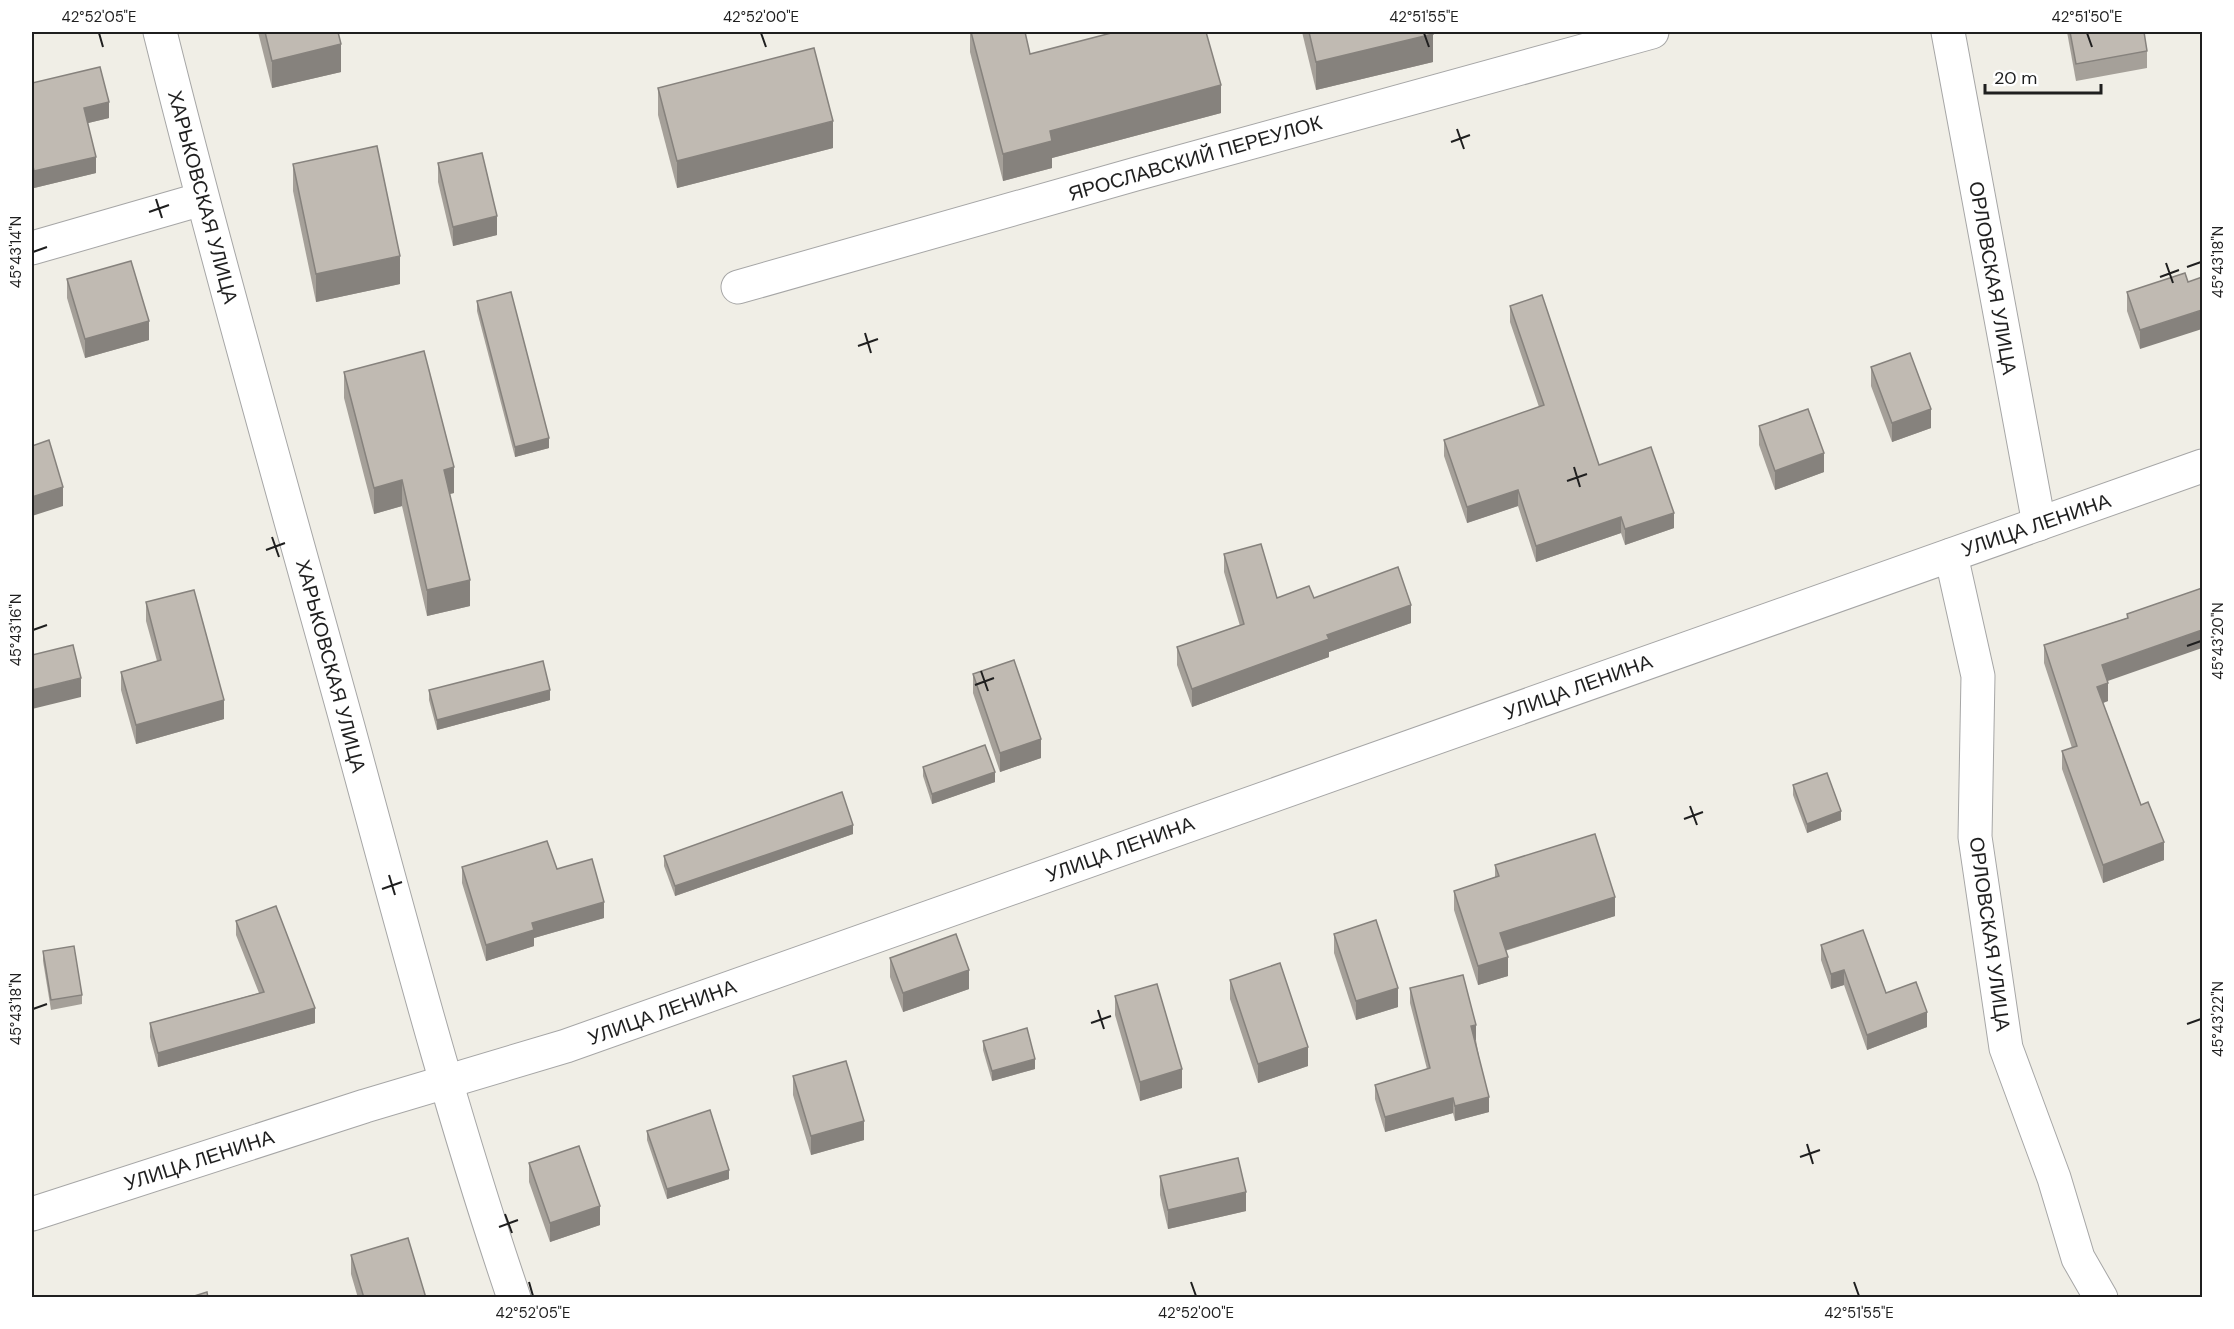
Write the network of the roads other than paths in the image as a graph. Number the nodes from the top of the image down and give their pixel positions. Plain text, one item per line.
1 (160, 32) edge
2 (1652, 32) edge
3 (1948, 32) edge
4 (202, 199) junction
5 (32, 248) edge
6 (738, 287) dead end
7 (2202, 466) edge
8 (2039, 524) junction
9 (1952, 555) junction
10 (447, 1081) junction
11 (32, 1214) edge
12 (514, 1298) edge
13 (2101, 1298) edge

1 - 4 street, ХАРЬКОВСКАЯ УЛИЦА
2 - 6 street, ЯРОСЛАВСКИЙ ПЕРЕУЛОК
3 - 8 street, ОРЛОВСКАЯ УЛИЦА
4 - 5 street
4 - 10 street, ХАРЬКОВСКАЯ УЛИЦА
7 - 8 street, УЛИЦА ЛЕНИНА
8 - 9 street, УЛИЦА ЛЕНИНА
9 - 10 street, УЛИЦА ЛЕНИНА
9 - 13 street, ОРЛОВСКАЯ УЛИЦА
10 - 11 street, УЛИЦА ЛЕНИНА
10 - 12 street, ХАРЬКОВСКАЯ УЛИЦА

